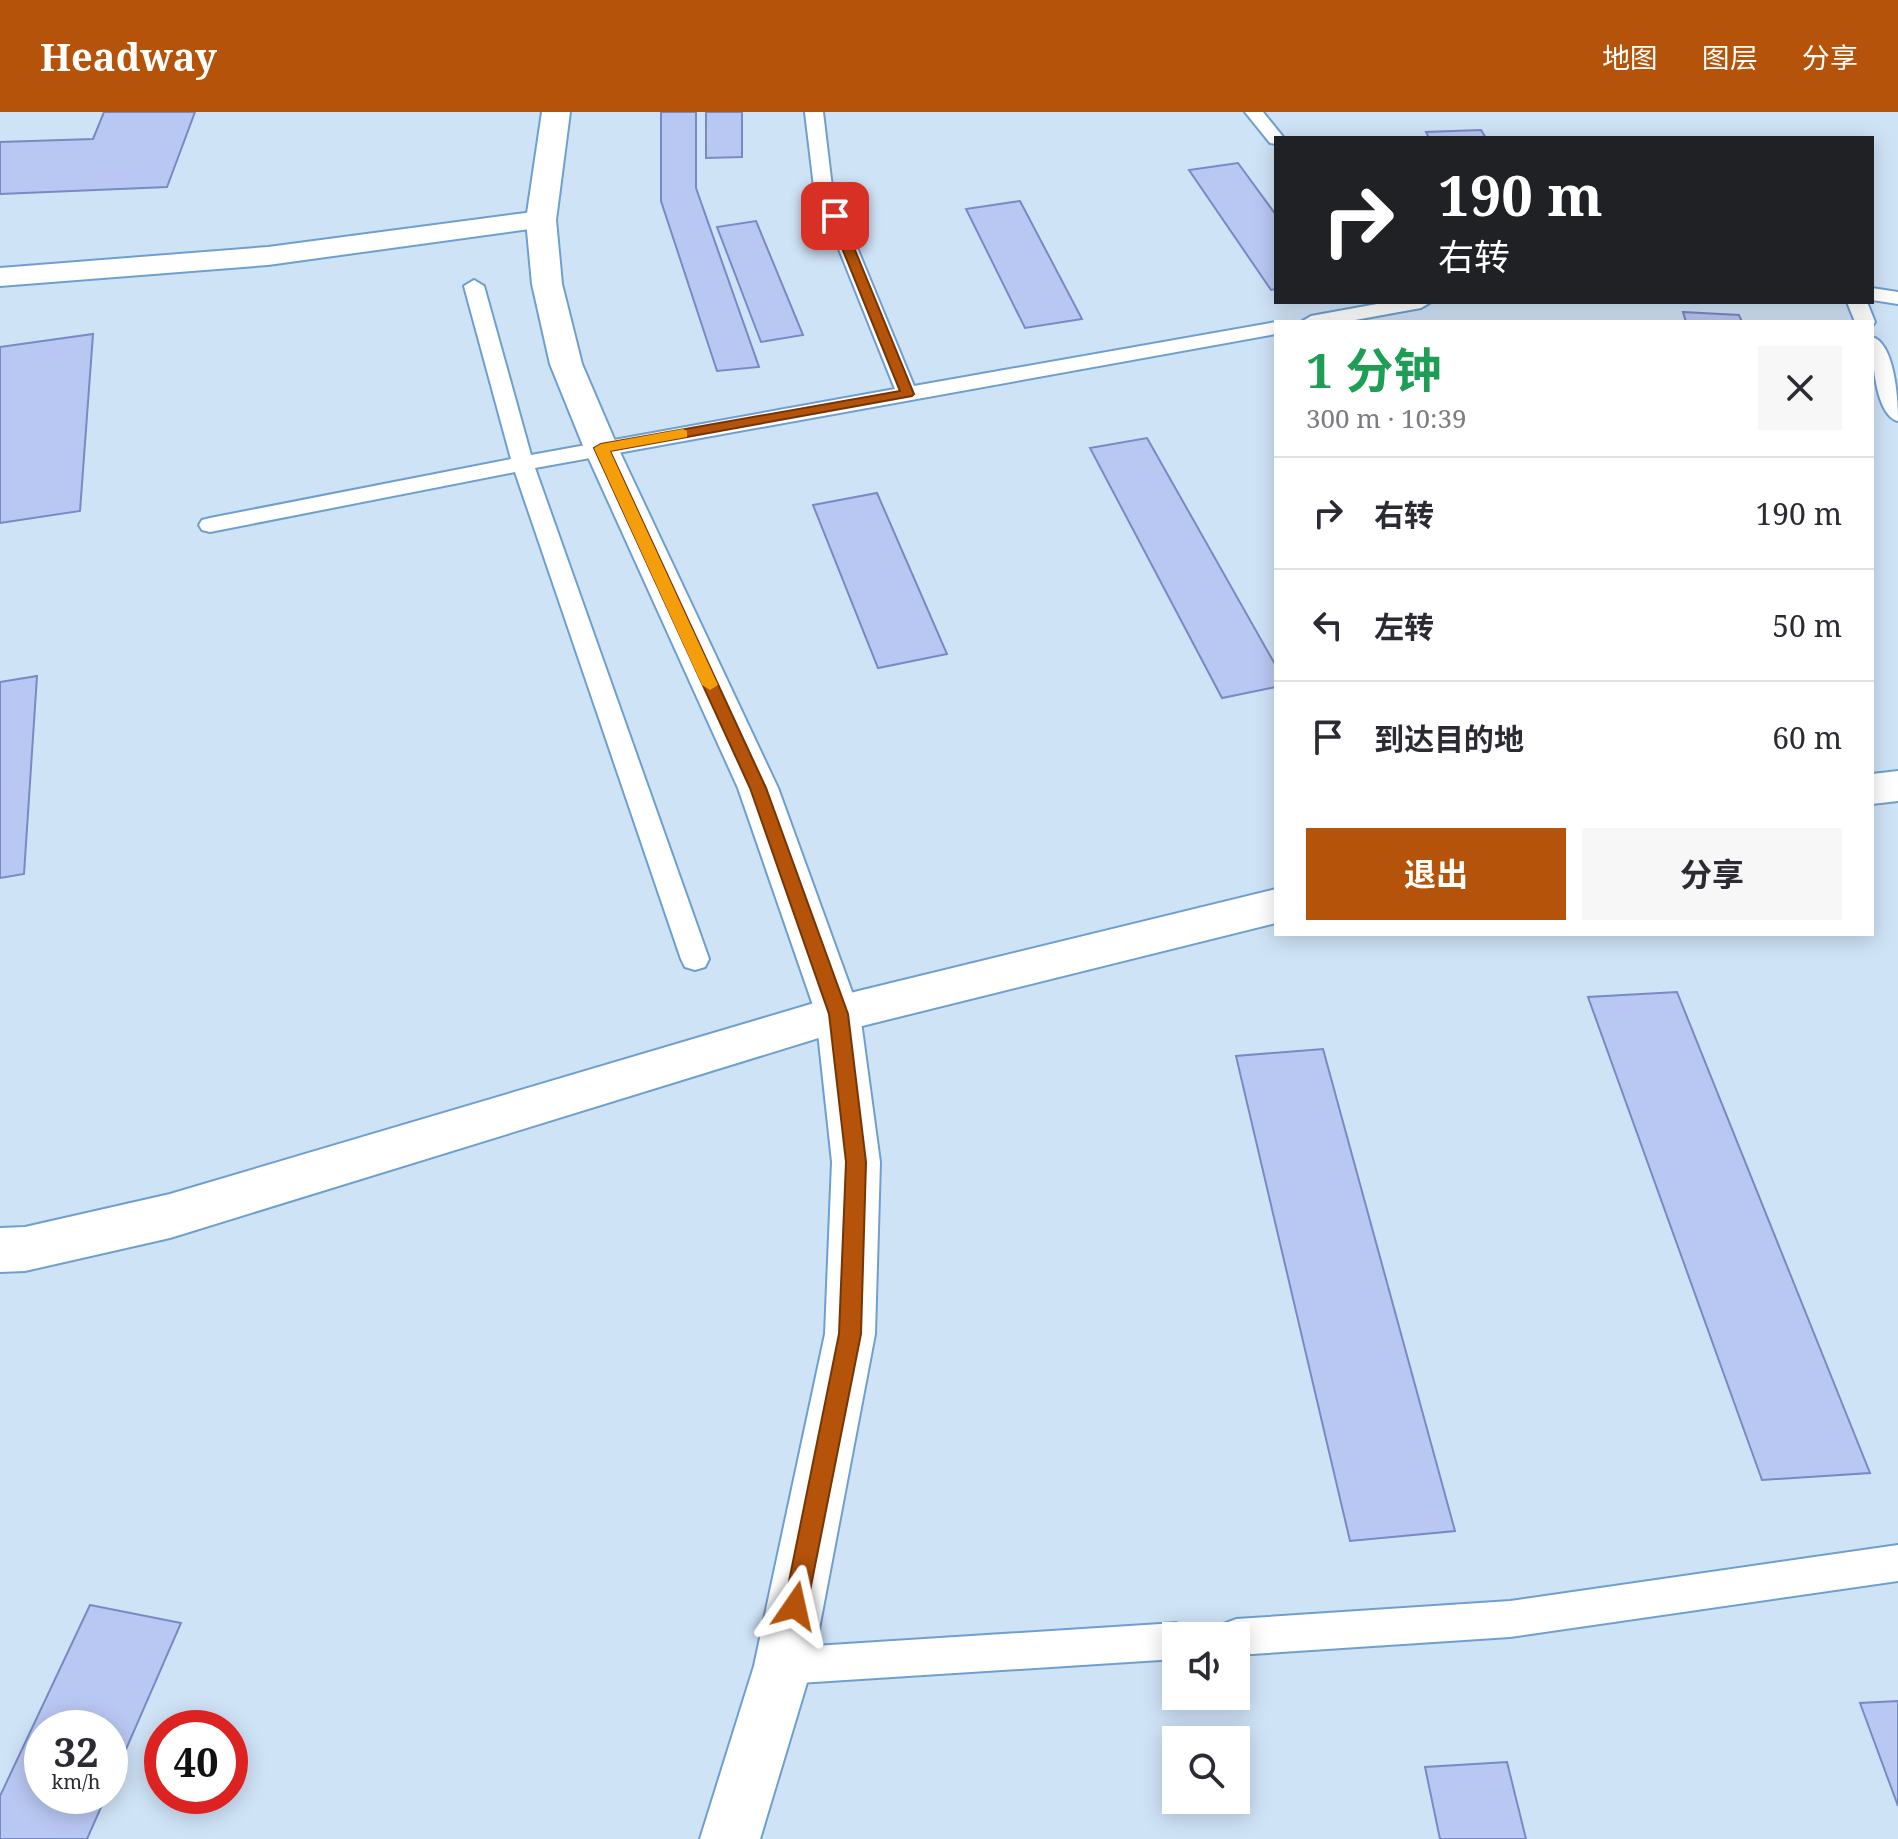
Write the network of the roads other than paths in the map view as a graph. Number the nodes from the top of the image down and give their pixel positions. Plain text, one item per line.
1 (556, 112) edge
2 (814, 112) edge
3 (1254, 112) edge
4 (1274, 137) edge
5 (541, 220) junction
6 (0, 277) edge
7 (474, 286) dead end
8 (1874, 294) edge
9 (1898, 298) edge
10 (1410, 304) edge
11 (1322, 320) edge
12 (1274, 328) edge
13 (1874, 349) edge
14 (907, 394) junction
15 (1898, 415) edge
16 (601, 448) junction
17 (523, 464) junction
18 (210, 525) dead end
19 (1898, 786) edge
20 (1874, 789) edge
21 (1274, 906) edge
22 (695, 959) dead end
23 (838, 1014) junction
24 (0, 1250) edge
25 (1898, 1563) edge
26 (1250, 1636) edge
27 (1162, 1642) edge
28 (783, 1666) junction
29 (730, 1839) edge

1 - 5 street
2 - 14 lane
3 - 4 lane
5 - 6 street
5 - 16 street
7 - 17 lane
8 - 9 lane
10 - 11 lane
12 - 14 lane
13 - 15 lane
14 - 16 lane
16 - 17 lane
16 - 23 street
17 - 18 lane
17 - 22 lane
19 - 20 street
21 - 23 street
23 - 24 street
23 - 28 street
25 - 26 lane
27 - 28 lane
28 - 29 street

